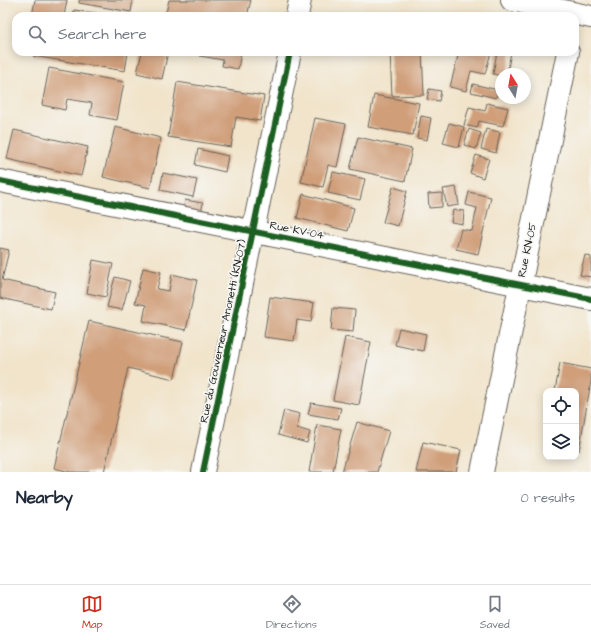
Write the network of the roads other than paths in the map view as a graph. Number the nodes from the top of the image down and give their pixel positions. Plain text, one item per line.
1 (300, 0) edge
2 (512, 0) edge
3 (298, 12) edge
4 (580, 12) edge
5 (289, 56) edge
6 (567, 56) edge
7 (0, 181) edge
8 (254, 232) junction
9 (520, 285) junction
10 (591, 299) edge
11 (203, 472) edge
12 (482, 472) edge

1 - 3 street
2 - 4 street
5 - 8 street, Rue du Gouverneur Anonetti (KN-07)
6 - 9 street, Rue KN-05
7 - 8 street, Rue KV-04
8 - 9 street, Rue KV-04
8 - 11 street, Rue du Gouverneur Anonetti (KN-07)
9 - 10 street, Rue KV-04
9 - 12 street, Rue KN-05

